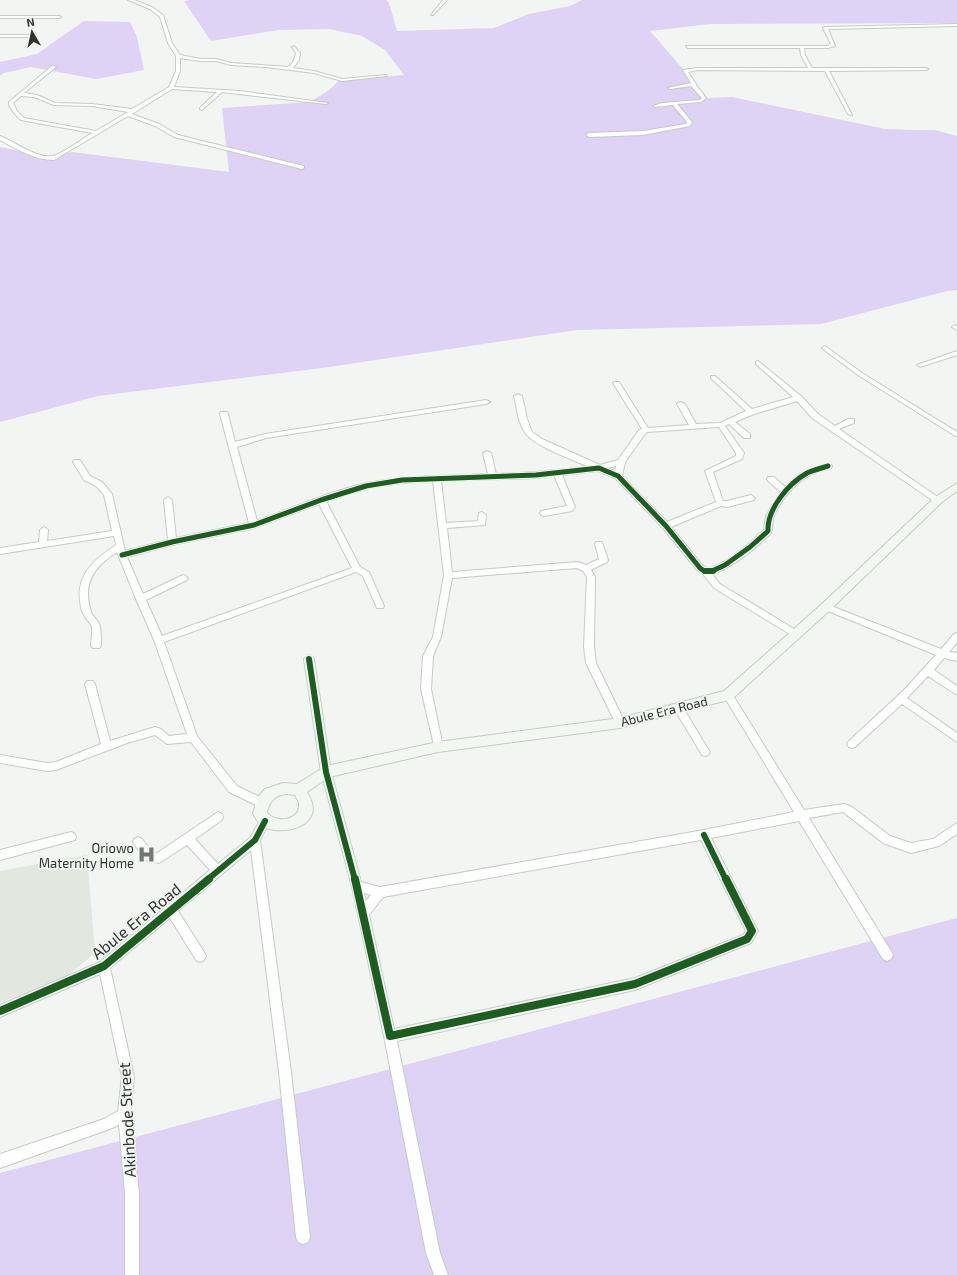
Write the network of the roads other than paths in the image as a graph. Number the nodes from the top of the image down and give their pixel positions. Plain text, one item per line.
1 (130, 0) edge
2 (445, 0) edge
3 (432, 14) dead end
4 (0, 17) edge
5 (59, 17) dead end
6 (957, 25) edge
7 (0, 36) edge
8 (29, 36) dead end
9 (294, 47) dead end
10 (688, 47) dead end
11 (802, 47) junction
12 (178, 56) junction
13 (54, 67) dead end
14 (926, 68) dead end
15 (810, 69) junction
16 (826, 69) junction
17 (288, 70) junction
18 (385, 76) dead end
19 (693, 85) junction
20 (171, 88) junction
21 (670, 88) dead end
22 (221, 91) junction
23 (20, 94) junction
24 (326, 103) dead end
25 (674, 103) junction
26 (654, 106) dead end
27 (202, 109) dead end
28 (130, 113) junction
29 (850, 114) dead end
30 (96, 132) junction
31 (589, 136) dead end
32 (0, 138) edge
33 (302, 168) dead end
34 (825, 348) dead end
35 (957, 354) edge
36 (758, 363) dead end
37 (920, 365) dead end
38 (713, 377) dead end
39 (617, 383) dead end
40 (518, 396) dead end
41 (798, 398) junction
42 (486, 402) dead end
43 (681, 404) dead end
44 (751, 412) junction
45 (224, 414) dead end
46 (729, 421) junction
47 (851, 421) dead end
48 (721, 425) junction
49 (693, 426) junction
50 (834, 429) junction
51 (646, 430) junction
52 (747, 436) dead end
53 (957, 436) edge
54 (234, 445) junction
55 (487, 453) dead end
56 (77, 462) dead end
57 (621, 462) junction
58 (828, 466) dead end
59 (599, 468) junction
60 (557, 473) junction
61 (618, 476) junction
62 (493, 477) junction
63 (437, 479) junction
64 (771, 479) dead end
65 (957, 486) edge
66 (786, 492) junction
67 (751, 498) dead end
68 (168, 500) dead end
69 (321, 500) junction
70 (938, 500) junction
71 (720, 503) junction
72 (544, 512) dead end
73 (482, 514) dead end
74 (254, 525) junction
75 (442, 526) junction
76 (666, 526) junction
77 (44, 530) dead end
78 (116, 533) junction
79 (172, 542) junction
80 (599, 544) dead end
81 (43, 546) junction
82 (0, 551) edge
83 (120, 551) junction
84 (357, 569) junction
85 (586, 569) junction
86 (705, 571) junction
87 (448, 575) junction
88 (184, 578) dead end
89 (140, 599) junction
90 (380, 606) dead end
91 (826, 607) junction
92 (796, 634) junction
93 (957, 636) edge
94 (159, 640) junction
95 (96, 646) dead end
96 (943, 654) junction
97 (957, 657) edge
98 (308, 659) dead end
99 (928, 671) junction
100 (90, 684) dead end
101 (957, 691) edge
102 (728, 695) junction
103 (902, 699) junction
104 (679, 709) junction
105 (620, 723) junction
106 (193, 738) junction
107 (957, 738) edge
108 (852, 744) dead end
109 (106, 747) junction
110 (438, 747) junction
111 (705, 752) dead end
112 (0, 759) edge
113 (326, 772) junction
114 (299, 790) junction
115 (262, 803) junction
116 (801, 815) junction
117 (218, 817) dead end
118 (265, 821) junction
119 (957, 828) edge
120 (704, 835) junction
121 (71, 837) dead end
122 (187, 838) junction
123 (255, 840) junction
124 (138, 842) dead end
125 (0, 855) edge
126 (218, 871) junction
127 (357, 886) junction
128 (380, 892) junction
129 (171, 910) junction
130 (364, 914) junction
131 (887, 955) dead end
132 (200, 956) dead end
133 (104, 966) junction
134 (0, 1011) edge
135 (390, 1036) junction
136 (124, 1115) junction
137 (0, 1161) edge
138 (302, 1237) dead end
139 (132, 1275) edge
140 (441, 1275) edge

1 - 12 street
2 - 3 street
4 - 5 street
6 - 11 street
7 - 8 street
9 - 17 street
10 - 11 street
11 - 15 street
12 - 17 street
12 - 20 street
13 - 23 street
14 - 16 street
15 - 16 street
15 - 19 street
16 - 29 street
17 - 18 street
19 - 21 street
19 - 25 street
20 - 22 street
20 - 28 street
22 - 24 street
22 - 27 street
23 - 28 street
23 - 30 street
25 - 26 street
25 - 31 street
28 - 30 street
28 - 33 street
30 - 32 street
34 - 53 street
35 - 37 street
36 - 41 street
38 - 44 street
39 - 51 street
40 - 59 street
41 - 44 street
41 - 50 street
42 - 54 street
43 - 49 street
44 - 46 street
45 - 54 street
46 - 48 street
46 - 52 street
47 - 50 street
48 - 49 street
48 - 71 street
49 - 51 street
50 - 70 street
51 - 57 street
54 - 74 street
55 - 62 street
56 - 78 street
57 - 59 street
57 - 61 street
58 - 66 street
59 - 60 street
59 - 61 street
60 - 62 street
60 - 72 street
61 - 76 street
62 - 63 street
63 - 69 street
63 - 75 street
64 - 66 street
65 - 70 street, Abule Era Road
66 - 86 street
67 - 71 street
68 - 79 street
69 - 74 street
69 - 84 street
70 - 91 street, Abule Era Road
71 - 76 street
73 - 75 street
74 - 79 street
75 - 87 street
76 - 86 street
77 - 81 street
78 - 81 street
78 - 83 street
79 - 83 street
80 - 85 street
81 - 82 street
83 - 89 street
83 - 95 street
84 - 90 street
84 - 94 street
85 - 87 street
85 - 105 street
86 - 92 street
87 - 110 street
88 - 89 street
89 - 94 street
91 - 92 street, Abule Era Road
91 - 96 street
92 - 102 street, Abule Era Road
93 - 96 street
94 - 106 street
96 - 97 street
96 - 99 street
98 - 113 street
99 - 101 street
99 - 103 street
100 - 109 street
102 - 104 street, Abule Era Road
102 - 116 street
103 - 107 street
103 - 108 street
104 - 105 street, Abule Era Road
104 - 111 street
105 - 110 street, Abule Era Road
106 - 109 street
106 - 115 street
109 - 112 street
110 - 113 street, Abule Era Road
113 - 114 street, Abule Era Road
113 - 127 street
114 - 115 street
114 - 118 street
115 - 118 street
116 - 119 street
116 - 120 street
116 - 131 street
117 - 122 street
118 - 123 street, Abule Era Road
120 - 128 street
120 - 135 street
121 - 125 street
122 - 124 street
122 - 126 street
123 - 126 street, Abule Era Road
123 - 138 street
126 - 129 street, Abule Era Road
127 - 128 street
127 - 130 street
128 - 130 street
129 - 132 street
129 - 133 street, Abule Era Road
130 - 135 street
133 - 134 street, Abule Era Road
133 - 136 street, Akinbode Street
135 - 140 street
136 - 137 street
136 - 139 street, Akinbode Street

